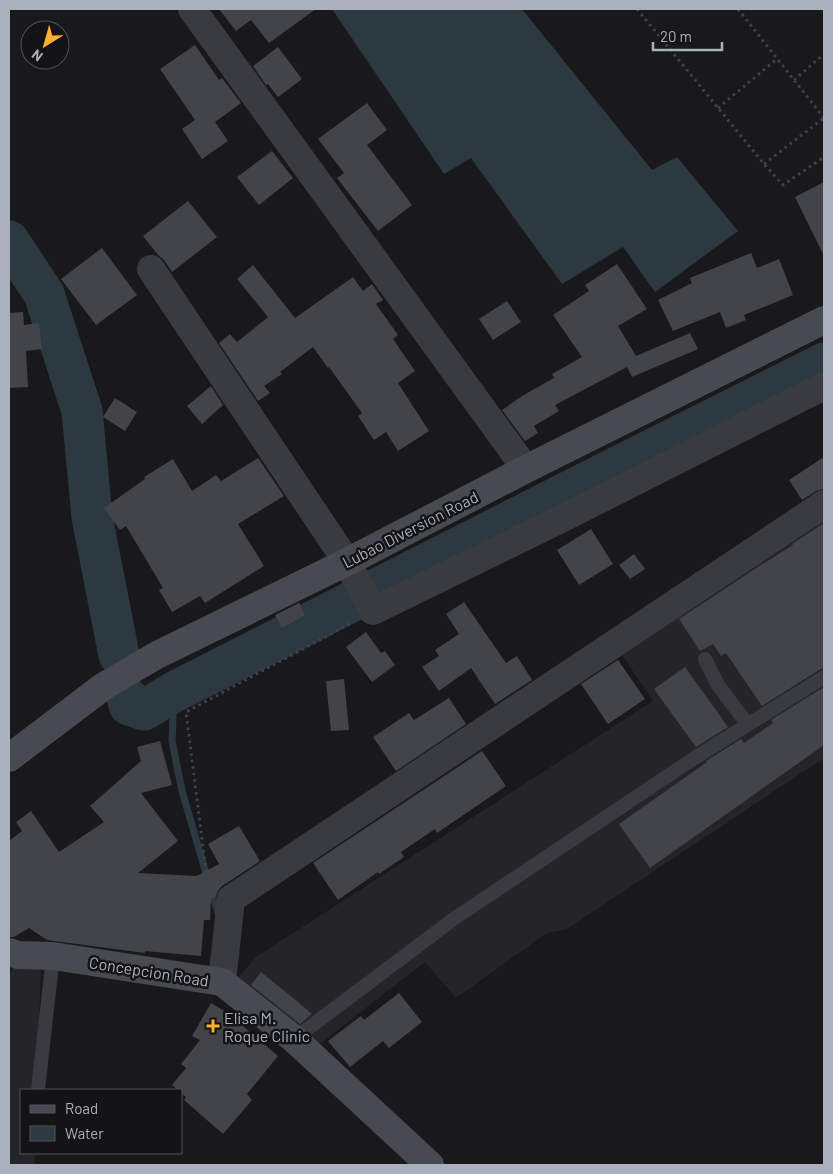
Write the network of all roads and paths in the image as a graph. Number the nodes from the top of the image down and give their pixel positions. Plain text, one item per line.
1 (192, 9) edge
2 (637, 9) edge
3 (738, 9) edge
4 (824, 54) edge
5 (777, 59) junction
6 (794, 80) junction
7 (718, 108) junction
8 (824, 118) edge
9 (824, 157) edge
10 (764, 164) junction
11 (151, 269) dead end
12 (824, 320) edge
13 (824, 386) edge
14 (526, 469) junction
15 (824, 504) edge
16 (349, 566) junction
17 (371, 608) junction
18 (705, 659) dead end
19 (824, 677) edge
20 (748, 725) junction
21 (9, 758) edge
22 (212, 888) dead end
23 (9, 952) edge
24 (53, 956) junction
25 (222, 982) junction
26 (294, 1039) junction
27 (38, 1089) edge
28 (430, 1165) edge

1 - 14 street
2 - 7 path
3 - 5 path
4 - 6 path
5 - 6 path
5 - 7 path
6 - 8 path
7 - 10 path
8 - 10 path
9 - 10 path
11 - 16 street
12 - 14 street, Lubao Diversion Road
13 - 17 street
14 - 16 street, Lubao Diversion Road
15 - 25 street
16 - 17 street
16 - 21 street, Lubao Diversion Road
17 - 22 path
18 - 20 lane
19 - 20 lane
20 - 26 lane
23 - 24 street, Concepcion Road
24 - 25 street, Concepcion Road
24 - 27 lane
25 - 26 street, Concepcion Road
26 - 28 street, Concepcion Road

